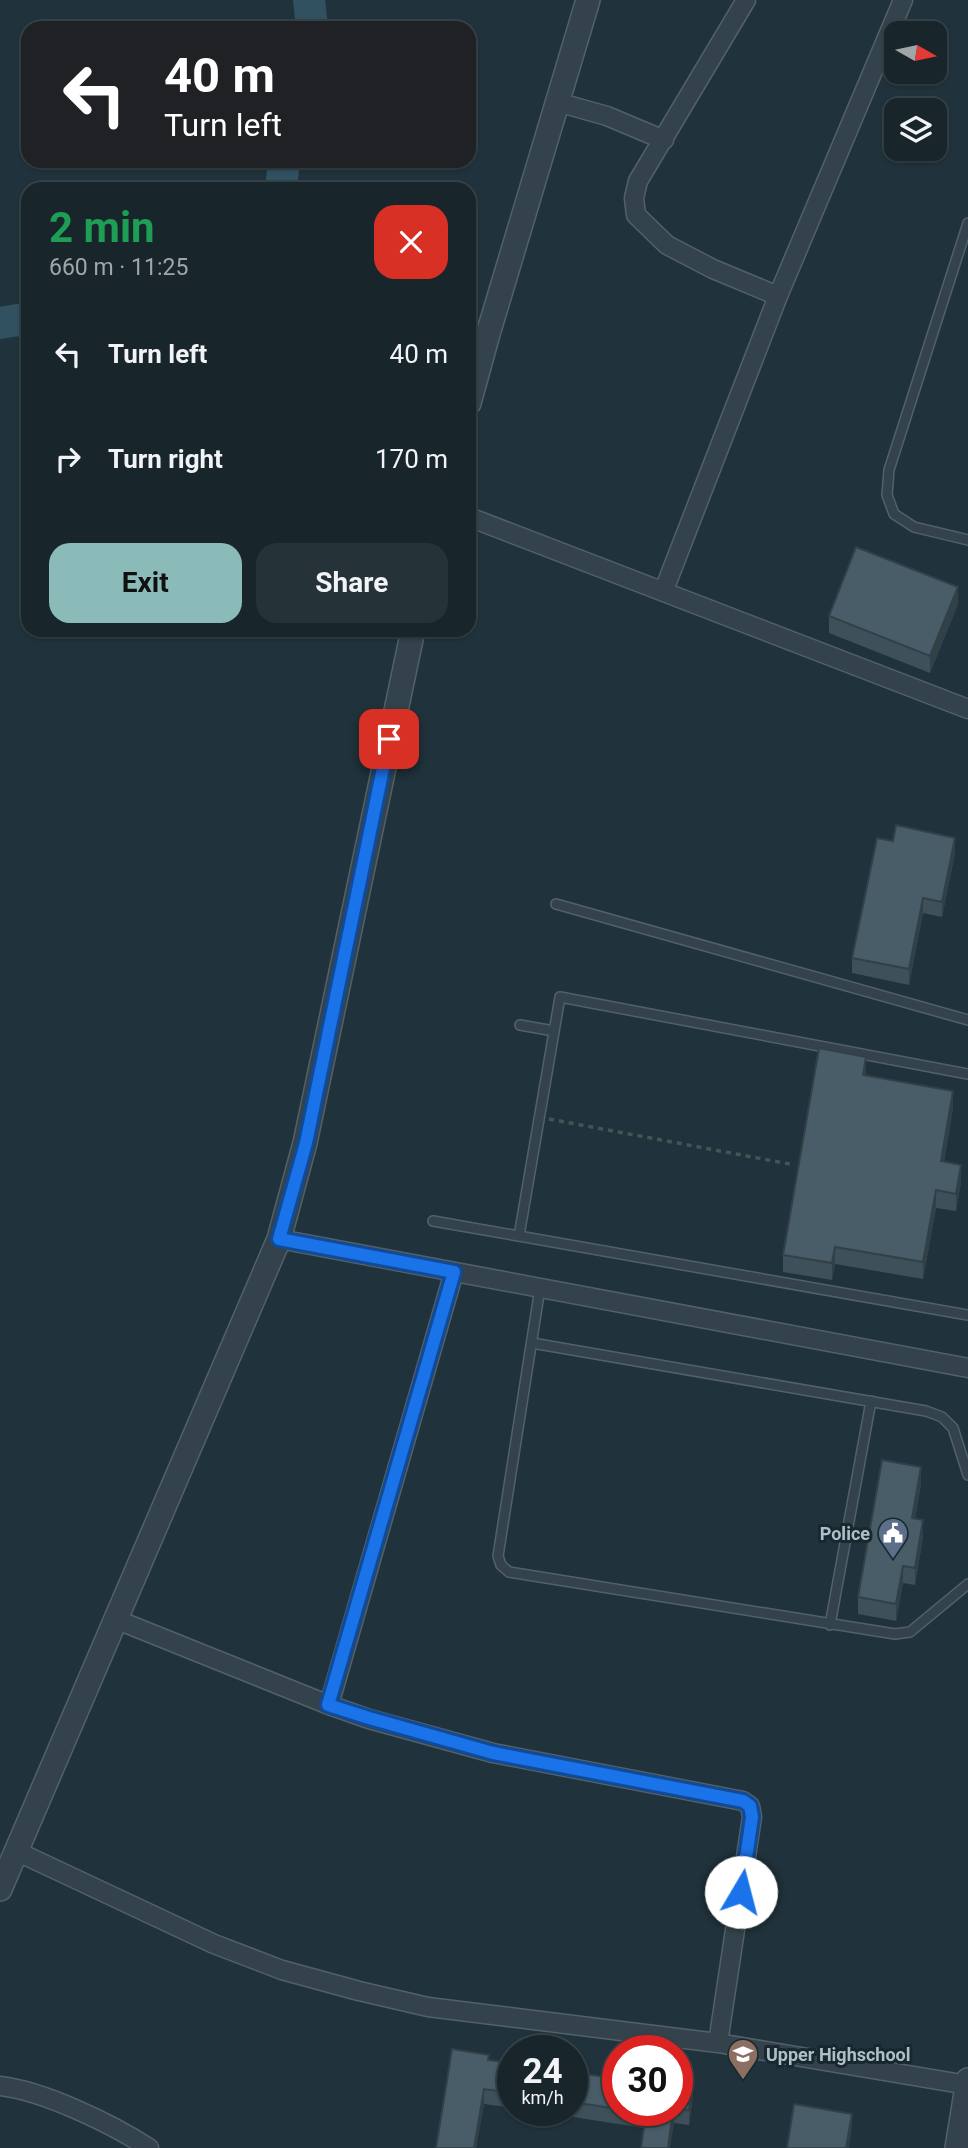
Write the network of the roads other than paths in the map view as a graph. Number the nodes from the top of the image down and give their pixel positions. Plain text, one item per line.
1 (588, 0) edge
2 (746, 0) edge
3 (903, 0) edge
4 (557, 102) junction
5 (664, 140) junction
6 (968, 225) edge
7 (778, 296) junction
8 (476, 378) edge
9 (476, 520) edge
10 (968, 540) edge
11 (664, 590) junction
12 (412, 637) edge
13 (968, 709) edge
14 (556, 904) dead end
15 (968, 1020) edge
16 (520, 1025) dead end
17 (554, 1031) junction
18 (968, 1074) edge
19 (433, 1221) dead end
20 (519, 1236) junction
21 (279, 1239) junction
22 (454, 1272) junction
23 (540, 1288) junction
24 (968, 1315) edge
25 (532, 1343) junction
26 (968, 1368) edge
27 (871, 1402) junction
28 (968, 1475) edge
29 (968, 1584) edge
30 (115, 1619) junction
31 (830, 1625) junction
32 (328, 1705) junction
33 (16, 1850) junction
34 (0, 1889) edge
35 (718, 2043) junction
36 (968, 2083) edge
37 (0, 2086) edge
38 (149, 2148) edge
39 (957, 2148) edge

1 - 4 street
2 - 5 street
3 - 7 street
4 - 5 street
4 - 8 street
5 - 7 street
6 - 10 lane
7 - 11 street
9 - 11 street
11 - 13 street
12 - 21 street
14 - 15 lane
16 - 17 lane
17 - 18 lane
17 - 20 lane
19 - 20 lane
20 - 24 lane
21 - 22 street
21 - 30 street
22 - 23 street
22 - 32 street
23 - 25 lane
23 - 26 street
25 - 27 lane
25 - 31 lane
27 - 28 lane
27 - 31 lane
29 - 31 lane
30 - 32 street
30 - 33 street
32 - 35 street
33 - 34 street
33 - 35 street
35 - 36 street
36 - 39 street
37 - 38 street

